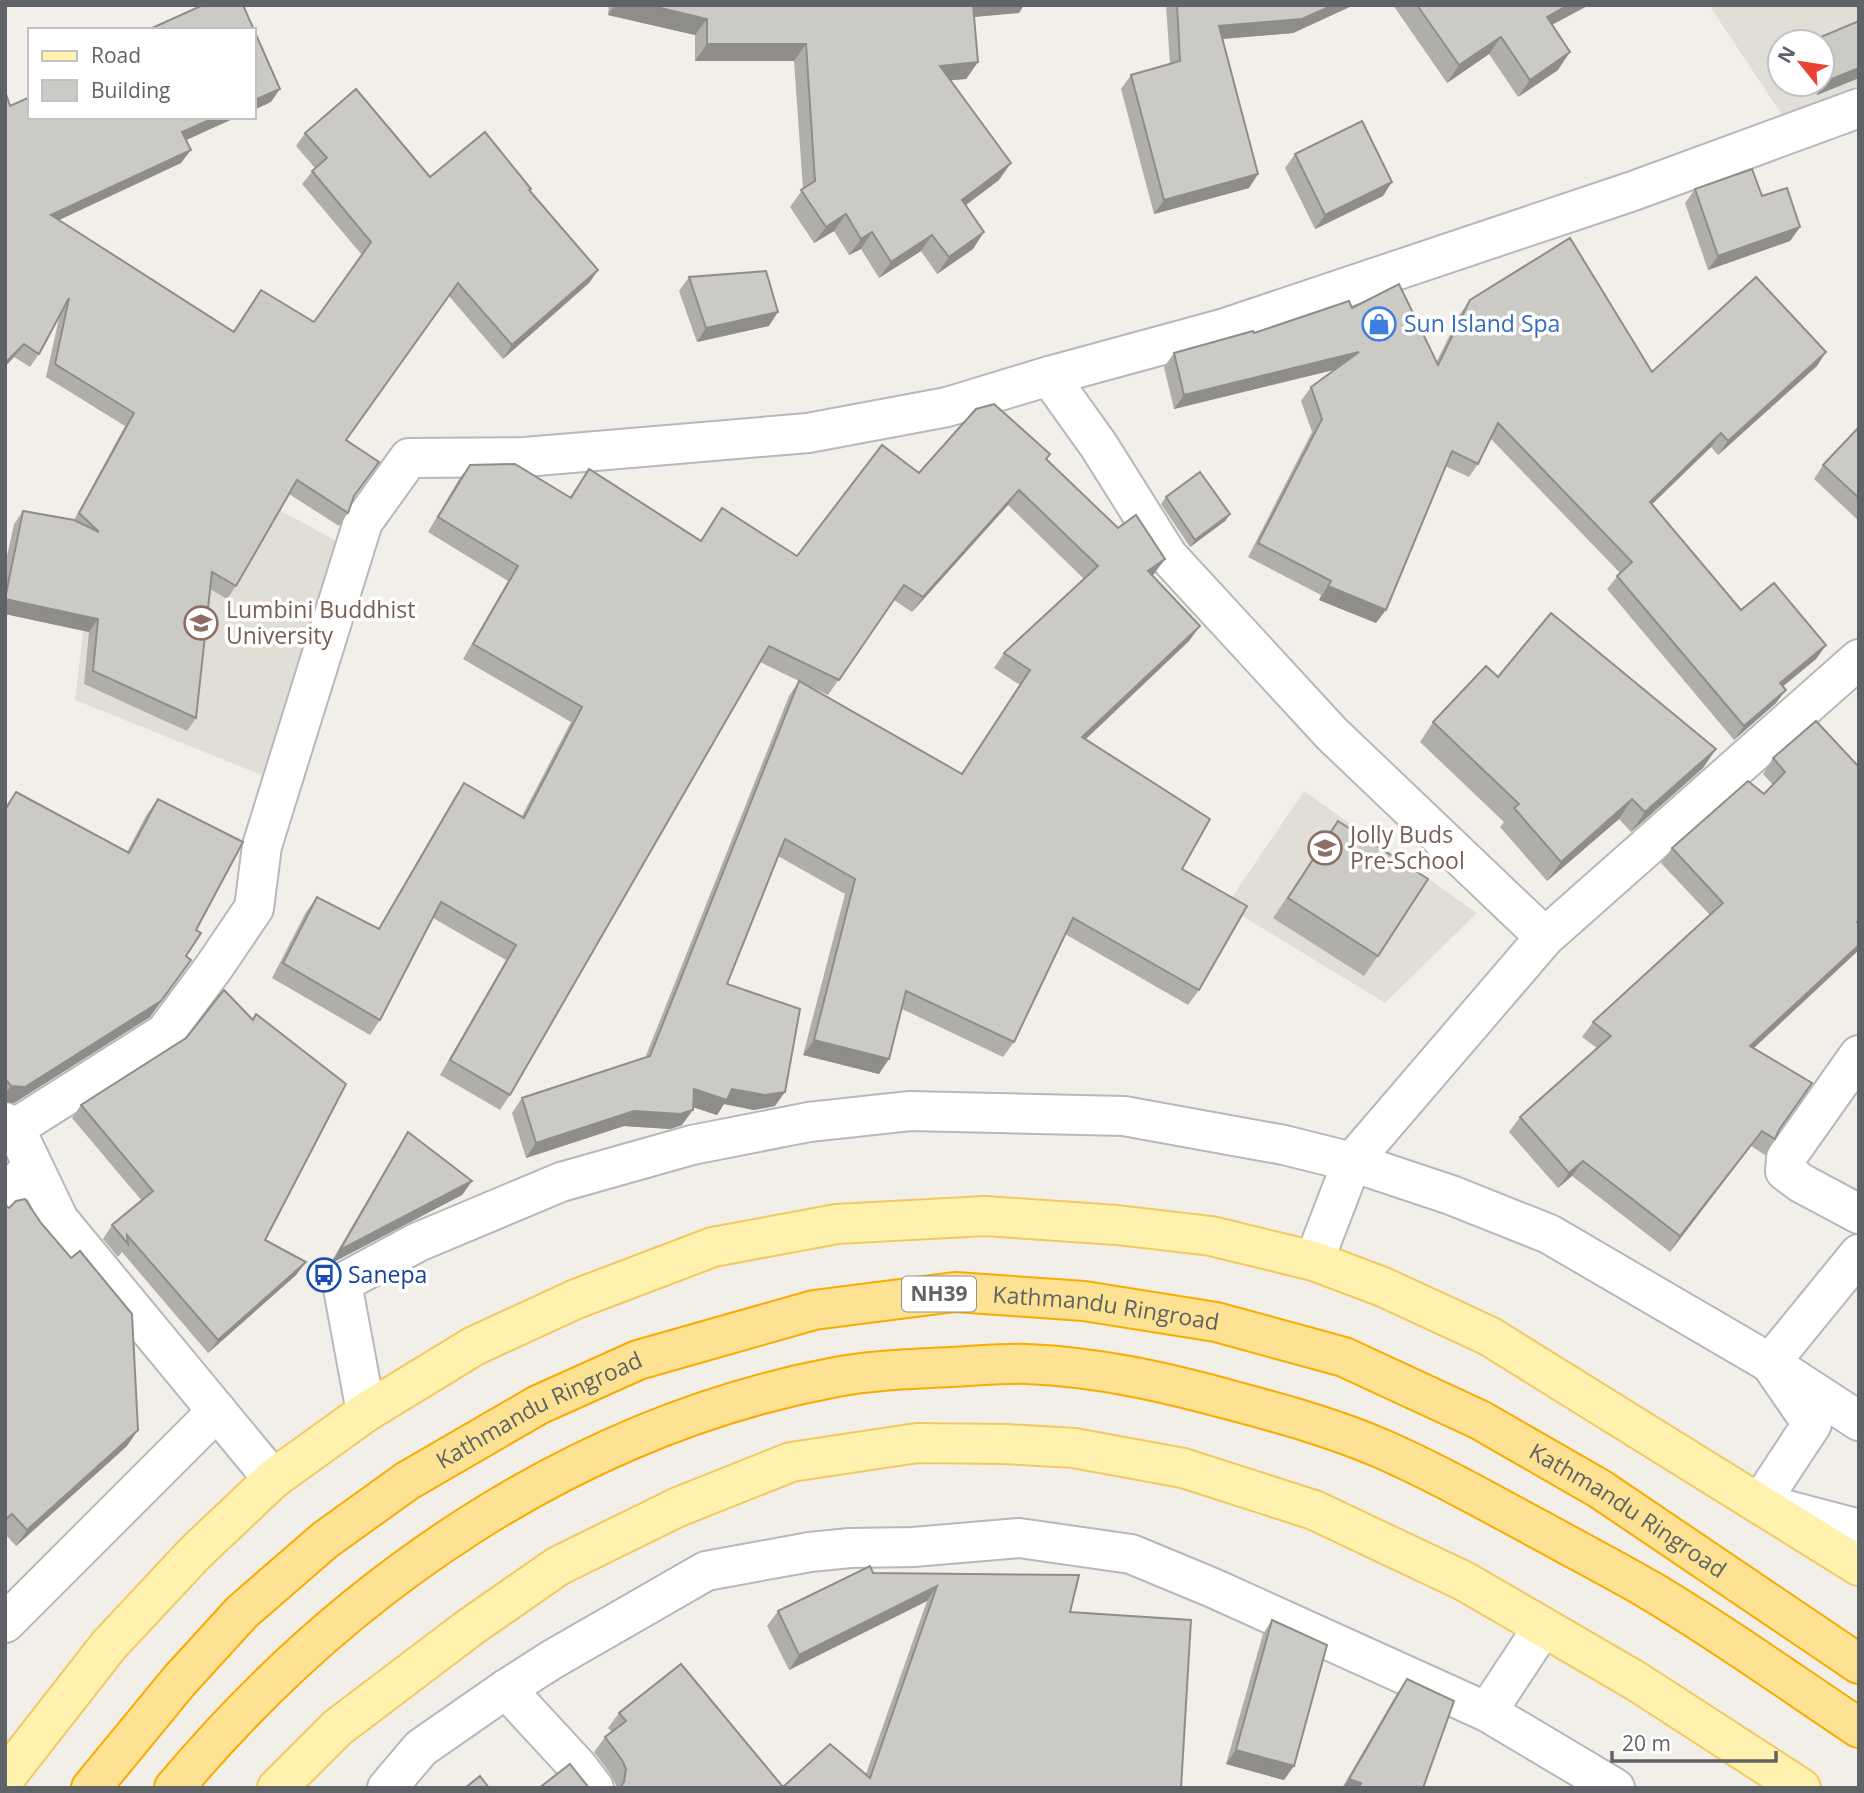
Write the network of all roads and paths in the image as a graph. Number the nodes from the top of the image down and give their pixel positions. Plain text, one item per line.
1 (1859, 108) edge
2 (1049, 376) junction
3 (1859, 659) edge
4 (1545, 937) junction
5 (1859, 1055) edge
6 (10, 1125) edge
7 (1352, 1162) junction
8 (33, 1166) junction
9 (5, 1195) edge
10 (1859, 1214) edge
11 (1859, 1254) edge
12 (1314, 1261) junction
13 (1770, 1363) junction
14 (217, 1411) junction
15 (366, 1412) junction
16 (1859, 1421) edge
17 (273, 1479) junction
18 (1760, 1503) junction
19 (1859, 1529) edge
20 (1859, 1566) edge
21 (5, 1623) edge
22 (1543, 1626) junction
23 (1859, 1664) edge
24 (506, 1689) junction
25 (1487, 1712) junction
26 (1859, 1728) edge
27 (5, 1778) edge
28 (91, 1788) edge
29 (174, 1788) edge
30 (277, 1788) edge
31 (387, 1788) edge
32 (594, 1788) edge
33 (1615, 1788) edge
34 (1801, 1788) edge

1 - 2 street
2 - 4 street
2 - 6 street
3 - 4 street
4 - 7 street
5 - 10 street
6 - 8 street
7 - 12 street
7 - 13 street
7 - 15 street
8 - 9 street
8 - 14 street
11 - 13 street
12 - 15 main road
12 - 18 main road
13 - 16 street
13 - 18 street
14 - 17 street
14 - 21 street
15 - 17 main road
17 - 27 main road
18 - 19 street
18 - 20 main road
22 - 25 street
22 - 30 main road
22 - 34 main road
23 - 28 highway, Kathmandu Ringroad / NH39
24 - 25 street
24 - 31 street
24 - 32 street
25 - 33 street
26 - 29 highway

